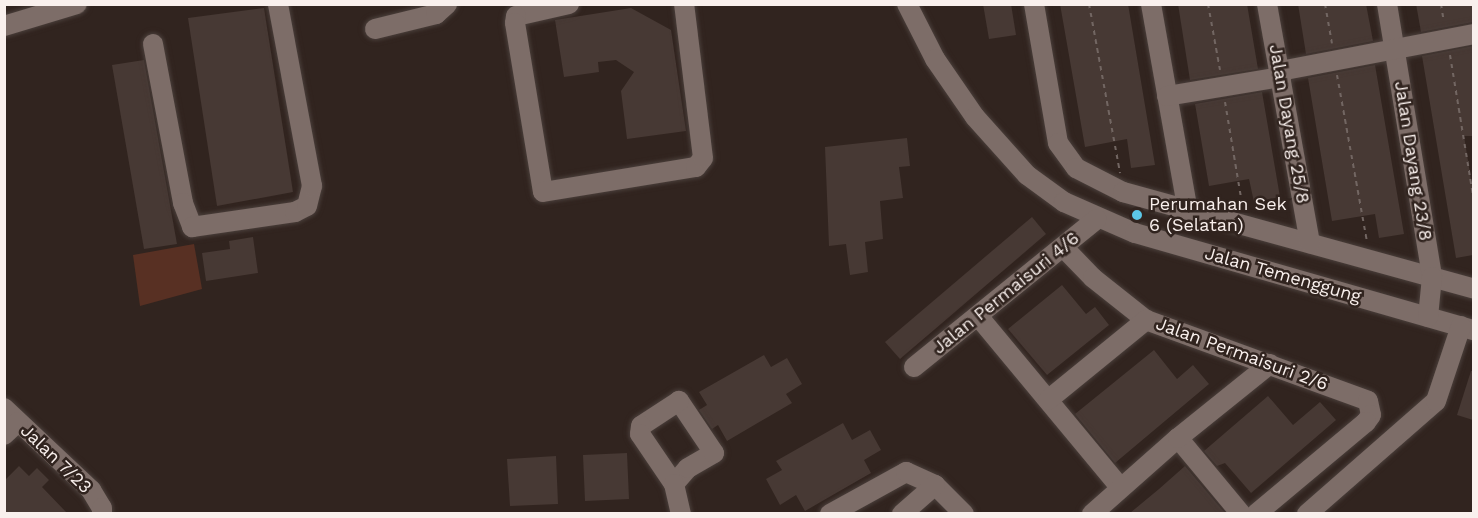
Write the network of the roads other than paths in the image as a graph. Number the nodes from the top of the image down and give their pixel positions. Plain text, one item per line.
1 (77, 4) edge
2 (278, 4) edge
3 (447, 4) edge
4 (569, 4) edge
5 (684, 4) edge
6 (907, 4) edge
7 (1034, 4) edge
8 (1151, 4) edge
9 (1267, 4) edge
10 (1387, 4) edge
11 (4, 26) edge
12 (375, 29) dead end
13 (1473, 34) edge
14 (153, 44) dead end
15 (1394, 49) junction
16 (1280, 74) junction
17 (1167, 96) junction
18 (1187, 207) junction
19 (1097, 219) junction
20 (1310, 243) junction
21 (1063, 247) junction
22 (1432, 277) junction
23 (1473, 289) edge
24 (978, 316) junction
25 (1428, 317) junction
26 (1146, 320) junction
27 (1467, 328) edge
28 (1270, 364) junction
29 (914, 367) dead end
30 (1048, 400) junction
31 (9, 422) edge
32 (1178, 438) junction
33 (674, 484) dead end
34 (935, 485) junction
35 (1120, 487) junction
36 (102, 513) edge
37 (681, 513) edge
38 (830, 513) edge
39 (902, 513) edge
40 (964, 513) edge
41 (1092, 513) edge
42 (1241, 513) edge
43 (1256, 513) edge
44 (1307, 513) edge

1 - 11 street
2 - 14 street
3 - 12 street
4 - 5 street
6 - 19 street, Jalan Temenggung
7 - 18 street
8 - 17 street
9 - 16 street, Jalan Dayang 25/8
10 - 15 street, Jalan Dayang 23/8
13 - 15 street
15 - 16 street
15 - 22 street, Jalan Dayang 23/8
16 - 17 street
16 - 20 street, Jalan Dayang 25/8
17 - 18 street
18 - 20 street
19 - 21 street, Jalan Permaisuri 4/6
19 - 25 street, Jalan Temenggung
20 - 22 street
21 - 24 street, Jalan Permaisuri 4/6
21 - 26 street, Jalan Permaisuri 2/6
22 - 23 street
22 - 25 street, Jalan Dayang 23/8
24 - 29 street, Jalan Permaisuri 4/6
24 - 30 street
25 - 27 street, Jalan Temenggung
26 - 28 street, Jalan Permaisuri 2/6
26 - 30 street
27 - 44 street
28 - 32 street
28 - 43 street, Jalan Permaisuri 2/6
30 - 35 street
31 - 36 street, Jalan 7/23
32 - 35 street
32 - 42 street
33 - 37 street
34 - 38 street
34 - 39 street
34 - 40 street
35 - 41 street

